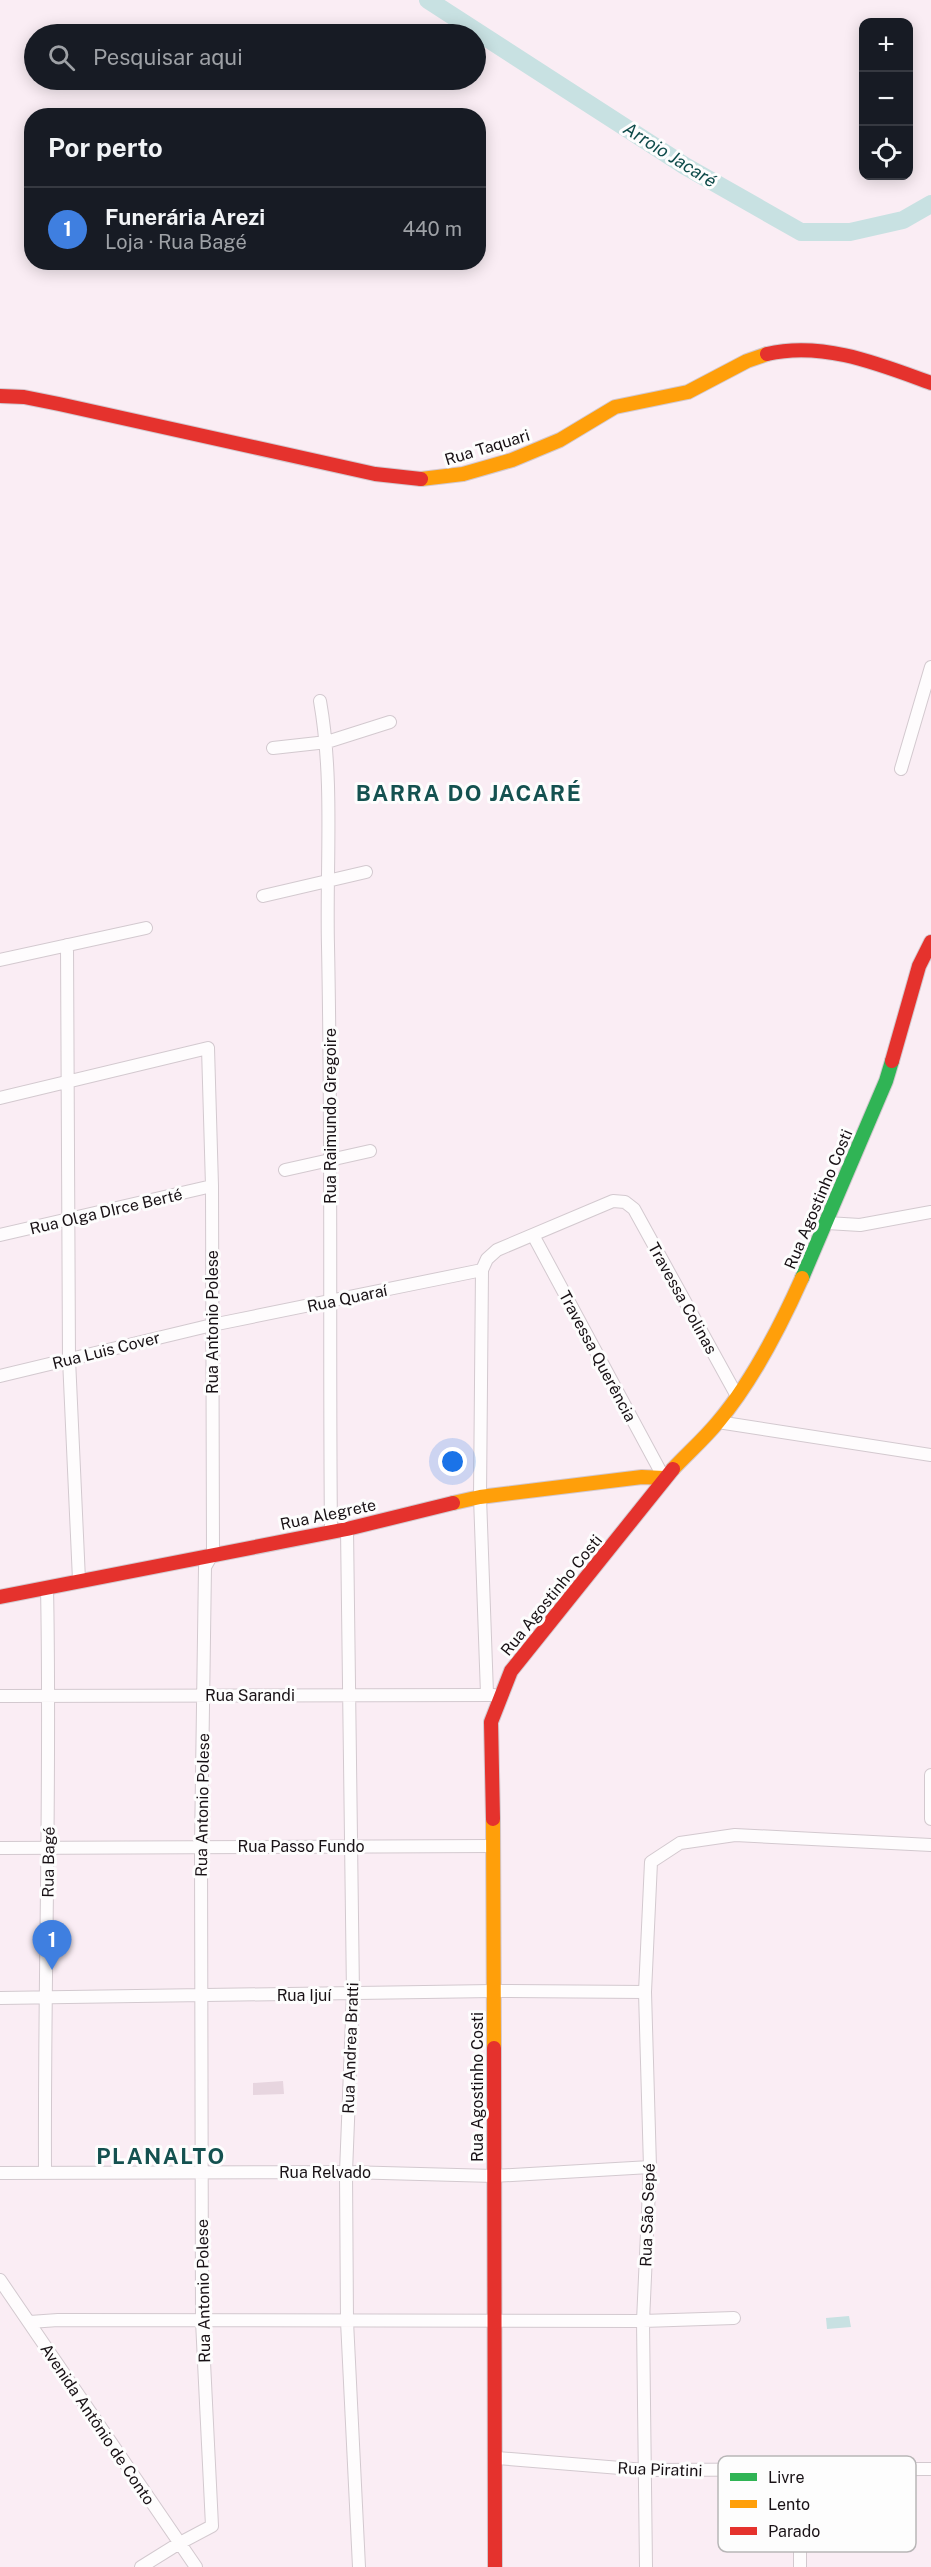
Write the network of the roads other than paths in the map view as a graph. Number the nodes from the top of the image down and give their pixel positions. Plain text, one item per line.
1 (931, 382) edge
2 (0, 396) edge
3 (931, 667) edge
4 (320, 701) dead end
5 (390, 722) dead end
6 (327, 741) junction
7 (273, 748) dead end
8 (901, 770) dead end
9 (366, 872) dead end
10 (326, 880) junction
11 (263, 896) dead end
12 (146, 928) dead end
13 (931, 942) edge
14 (67, 945) junction
15 (0, 960) edge
16 (69, 1083) junction
17 (0, 1098) edge
18 (370, 1151) dead end
19 (331, 1160) junction
20 (285, 1170) dead end
21 (212, 1186) junction
22 (931, 1212) edge
23 (68, 1219) junction
24 (827, 1223) junction
25 (532, 1234) junction
26 (0, 1235) edge
27 (482, 1270) junction
28 (329, 1302) junction
29 (212, 1325) junction
30 (69, 1359) junction
31 (0, 1376) edge
32 (737, 1396) junction
33 (718, 1422) junction
34 (931, 1455) edge
35 (664, 1478) junction
36 (480, 1497) junction
37 (347, 1529) junction
38 (331, 1532) junction
39 (213, 1553) junction
40 (79, 1580) junction
41 (47, 1587) junction
42 (0, 1597) edge
43 (349, 1694) junction
44 (204, 1695) junction
45 (494, 1695) junction
46 (0, 1696) edge
47 (49, 1696) junction
48 (931, 1775) edge
49 (931, 1819) edge
50 (352, 1845) junction
51 (931, 1845) edge
52 (201, 1846) junction
53 (493, 1846) junction
54 (48, 1847) junction
55 (0, 1848) edge
56 (493, 1991) junction
57 (645, 1992) junction
58 (353, 1994) junction
59 (202, 1996) junction
60 (45, 1997) junction
61 (0, 1998) edge
62 (650, 2167) junction
63 (346, 2172) junction
64 (0, 2173) edge
65 (45, 2173) junction
66 (203, 2173) junction
67 (494, 2176) junction
68 (0, 2280) edge
69 (734, 2318) dead end
70 (202, 2320) junction
71 (347, 2321) junction
72 (644, 2321) junction
73 (30, 2322) junction
74 (494, 2322) junction
75 (496, 2458) junction
76 (916, 2469) edge
77 (931, 2469) edge
78 (645, 2470) junction
79 (718, 2470) edge
80 (178, 2544) junction
81 (141, 2567) edge
82 (196, 2567) edge
83 (359, 2567) edge
84 (495, 2567) edge
85 (646, 2567) edge

1 - 2 street, Rua Taquari
3 - 8 street
4 - 6 street, Rua Raimundo Gregoire
5 - 6 street
6 - 7 street
6 - 10 street, Rua Raimundo Gregoire
9 - 10 street
10 - 11 street
10 - 19 street, Rua Raimundo Gregoire
12 - 14 street
13 - 24 street, Rua Agostinho Costi
14 - 15 street
14 - 16 street
16 - 17 street
16 - 21 street, Rua Antonio Polese
16 - 23 street
18 - 19 street
19 - 20 street
19 - 28 street, Rua Raimundo Gregoire
21 - 23 street, Rua Olga DIrce Berté
21 - 29 street, Rua Antonio Polese
22 - 24 street
23 - 26 street, Rua Olga DIrce Berté
23 - 30 street
24 - 32 street, Rua Agostinho Costi
25 - 27 street
25 - 32 street, Travessa Colinas
25 - 35 street, Travessa Querência
27 - 28 street, Rua Quaraí
27 - 36 street
28 - 29 street, Rua Quaraí
28 - 38 street, Rua Raimundo Gregoire
29 - 30 street, Rua Luis Cover
29 - 39 street, Rua Antonio Polese
30 - 31 street, Rua Luis Cover
30 - 40 street
32 - 33 street, Rua Agostinho Costi
33 - 34 street
33 - 35 street, Rua Agostinho Costi
35 - 36 street, Rua Alegrete
35 - 45 street, Rua Agostinho Costi
36 - 37 street, Rua Alegrete
36 - 45 street
37 - 38 street, Rua Alegrete
37 - 43 street, Rua Andrea Bratti
38 - 39 street, Rua Alegrete
39 - 40 street, Rua Alegrete
39 - 44 street, Rua Antonio Polese
40 - 41 street, Rua Alegrete
41 - 42 street, Rua Alegrete
41 - 47 street, Rua Bagé
43 - 44 street, Rua Sarandi
43 - 45 street, Rua Sarandi
43 - 50 street, Rua Andrea Bratti
44 - 47 street, Rua Sarandi
44 - 52 street, Rua Antonio Polese
45 - 53 street, Rua Agostinho Costi
46 - 47 street, Rua Sarandi
47 - 54 street, Rua Bagé
48 - 49 street
50 - 52 street, Rua Passo Fundo
50 - 53 street, Rua Passo Fundo
50 - 58 street, Rua Andrea Bratti
51 - 57 street, Rua São Sepé
52 - 54 street, Rua Passo Fundo
52 - 59 street, Rua Antonio Polese
53 - 56 street, Rua Agostinho Costi
54 - 55 street, Rua Passo Fundo
54 - 60 street, Rua Bagé
56 - 57 street, Rua Ijuí
56 - 58 street, Rua Ijuí
56 - 67 street, Rua Agostinho Costi
57 - 62 street, Rua São Sepé
58 - 59 street, Rua Ijuí
58 - 63 street, Rua Andrea Bratti
59 - 60 street, Rua Ijuí
59 - 66 street, Rua Antonio Polese
60 - 61 street, Rua Ijuí
60 - 65 street, Rua Bagé
62 - 67 street, Rua Relvado
62 - 72 street, Rua São Sepé
63 - 66 street, Rua Relvado
63 - 67 street, Rua Relvado
63 - 71 street, Rua Andrea Bratti
64 - 65 street, Rua Relvado
65 - 66 street, Rua Relvado
66 - 70 street, Rua Antonio Polese
67 - 74 street, Rua Agostinho Costi
68 - 73 street, Avenida Antônio de Conto
69 - 72 street
70 - 71 street
70 - 73 street
70 - 80 street, Rua Antonio Polese
71 - 74 street
71 - 83 street, Rua Andrea Bratti
72 - 74 street
72 - 78 street, Rua São Sepé
73 - 80 street, Avenida Antônio de Conto
74 - 75 street, Rua Agostinho Costi
75 - 78 street, Rua Piratini
75 - 84 street, Rua Agostinho Costi
76 - 77 street, Rua Piratini
78 - 79 street, Rua Piratini
78 - 85 street, Rua São Sepé
80 - 81 street
80 - 82 street, Avenida Antônio de Conto

